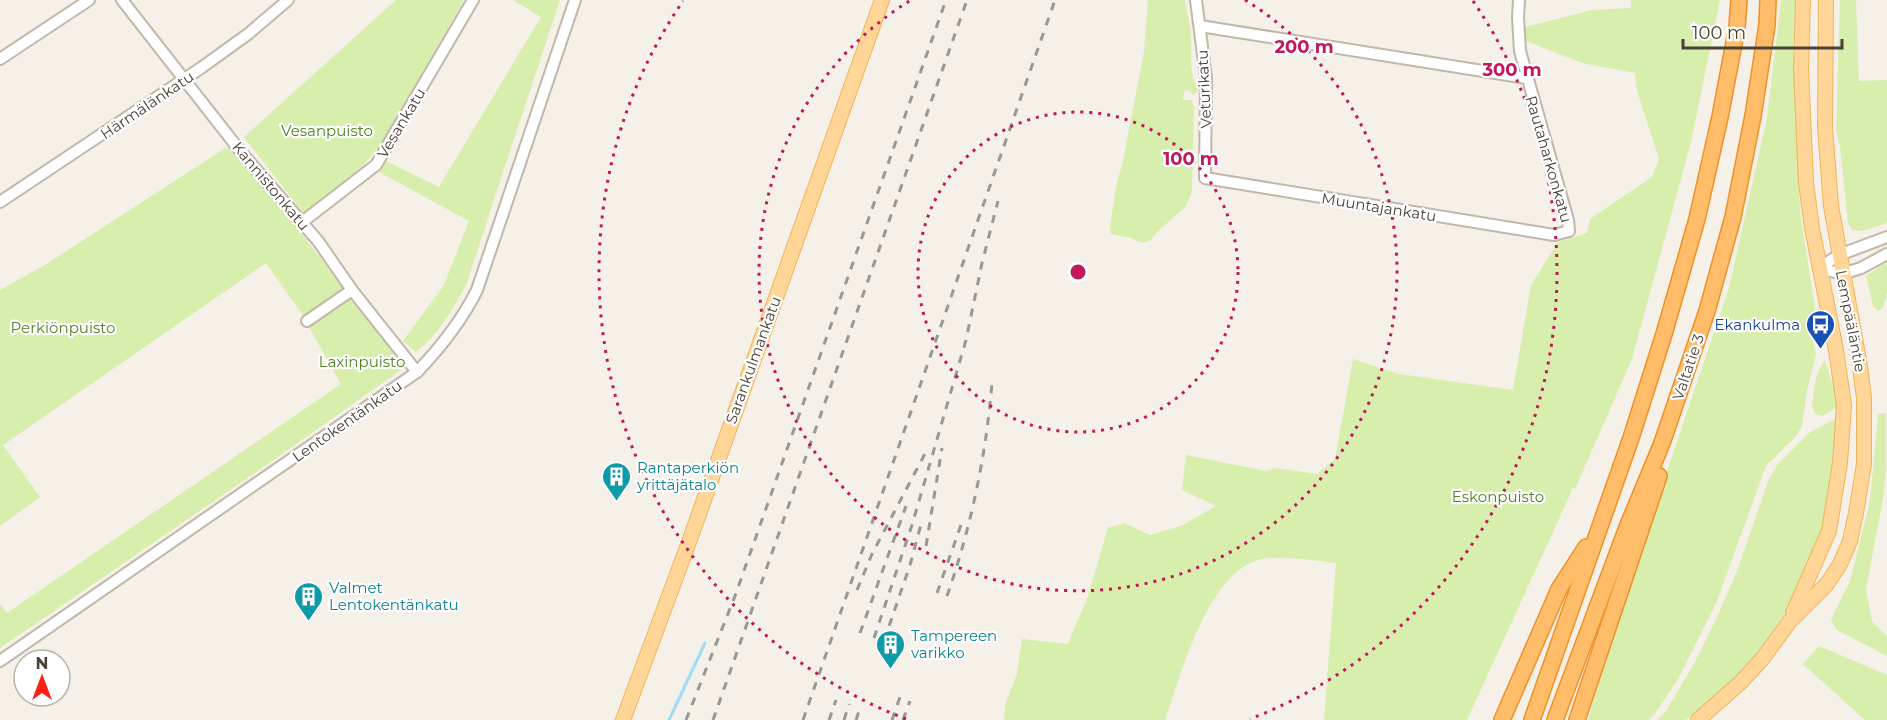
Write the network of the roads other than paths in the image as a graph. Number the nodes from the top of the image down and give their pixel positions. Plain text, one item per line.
1 (88, 0) edge
2 (122, 0) edge
3 (288, 0) edge
4 (473, 0) edge
5 (575, 0) edge
6 (882, 0) edge
7 (1196, 0) edge
8 (1519, 0) edge
9 (1739, 0) edge
10 (1768, 0) edge
11 (1803, 0) edge
12 (1826, 0) edge
13 (1200, 26) junction
14 (0, 59) edge
15 (1527, 78) junction
16 (185, 79) junction
17 (1205, 178) joint
18 (0, 202) edge
19 (301, 223) junction
20 (1554, 235) joint
21 (1887, 237) edge
22 (1887, 254) edge
23 (1839, 255) junction
24 (1820, 268) junction
25 (1842, 274) junction
26 (352, 290) junction
27 (307, 321) dead end
28 (417, 372) junction
29 (1662, 443) junction
30 (1597, 530) junction
31 (1790, 621) junction
32 (0, 661) edge
33 (623, 720) edge
34 (1502, 720) edge
35 (1532, 720) edge
36 (1555, 720) edge
37 (1577, 720) edge
38 (1698, 720) edge

1 - 14 street
2 - 16 street, Kannistonkatu
3 - 16 street, Härmälänkatu
4 - 19 street, Vesankatu
5 - 28 street, Lentokentänkatu
6 - 33 main road, Sarankulmankatu
7 - 13 street, Veturikatu
8 - 15 street, Rautaharkonkatu
9 - 30 highway
10 - 29 highway, Valtatie 3
11 - 24 main road, Lempääläntie
12 - 23 main road, Lempääläntie
13 - 15 street
13 - 17 street, Veturikatu
15 - 20 street, Rautaharkonkatu
16 - 18 street, Härmälänkatu
16 - 19 street, Kannistonkatu
17 - 20 street, Muuntajankatu
19 - 26 street, Kannistonkatu
21 - 23 street
22 - 25 street
23 - 24 street
23 - 25 main road, Lempääläntie
24 - 25 street
24 - 31 main road, Lempääläntie
25 - 31 main road, Lempääläntie
26 - 27 street
26 - 28 street, Kannistonkatu
28 - 32 street, Lentokentänkatu
29 - 36 highway, Valtatie 3
29 - 37 highway
30 - 34 highway
30 - 35 highway
31 - 38 main road, Lempääläntie

